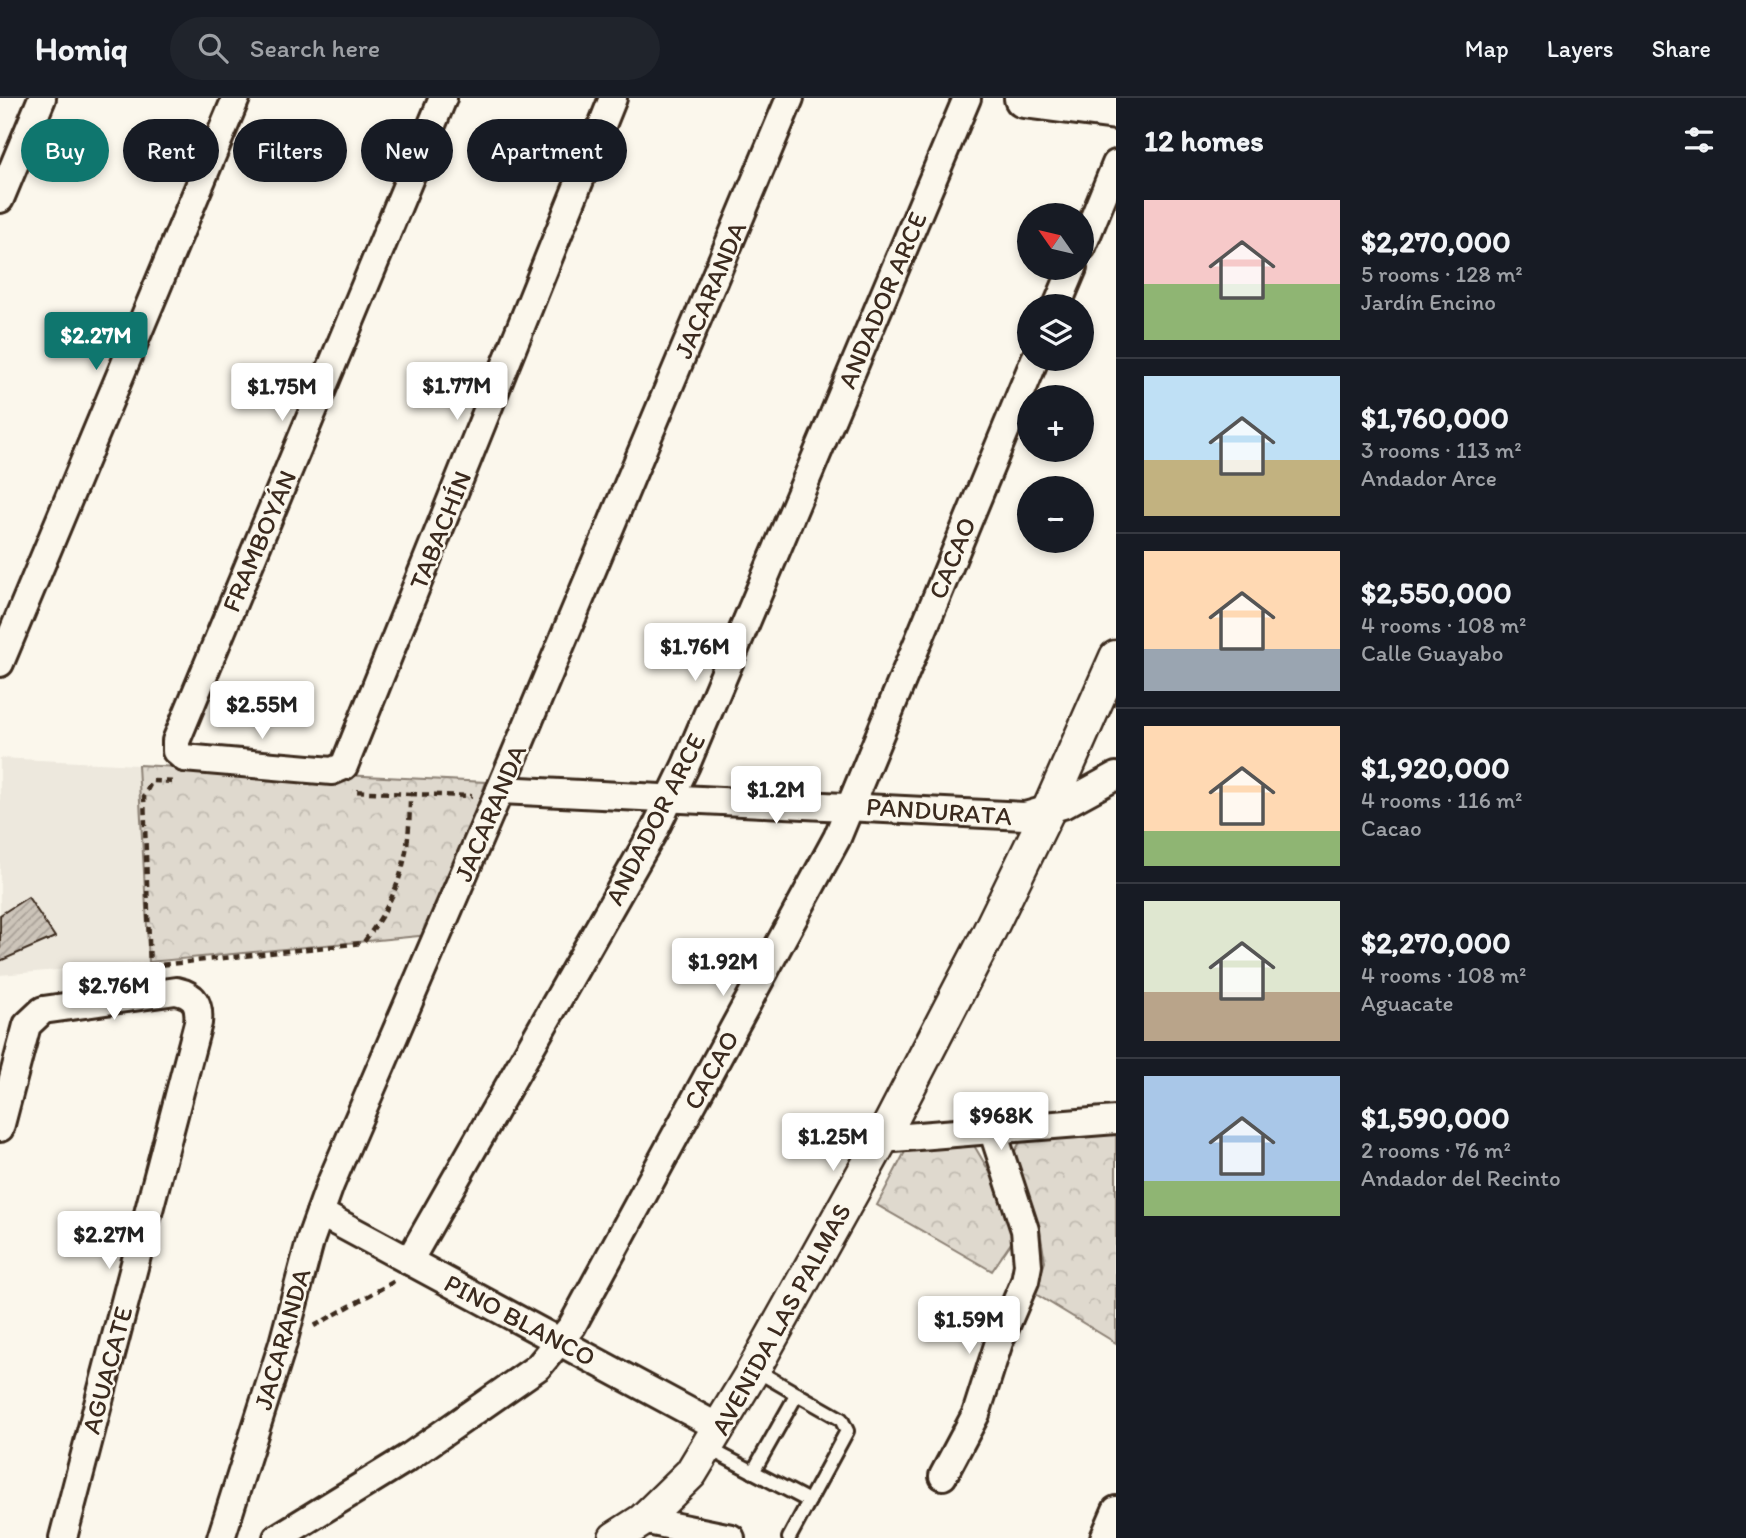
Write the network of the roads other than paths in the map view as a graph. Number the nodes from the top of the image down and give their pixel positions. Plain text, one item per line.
1 (42, 98) edge
2 (236, 98) edge
3 (443, 98) edge
4 (613, 98) edge
5 (790, 98) edge
6 (967, 98) edge
7 (1024, 98) edge
8 (1116, 110) edge
9 (1116, 164) edge
10 (0, 199) edge
11 (1094, 218) edge
12 (1030, 371) edge
13 (1116, 657) edge
14 (0, 663) edge
15 (1116, 776) edge
16 (345, 778) joint
17 (499, 793) junction
18 (670, 799) junction
19 (852, 806) junction
20 (1048, 811) junction
21 (1116, 1120) edge
22 (0, 1128) edge
23 (992, 1129) junction
24 (882, 1139) junction
25 (320, 1213) junction
26 (409, 1261) junction
27 (562, 1342) junction
28 (754, 1369) junction
29 (797, 1394) junction
30 (714, 1438) junction
31 (753, 1472) junction
32 (943, 1476) dead end
33 (809, 1502) junction
34 (1116, 1510) edge
35 (643, 1520) junction
36 (64, 1538) edge
37 (221, 1538) edge
38 (277, 1538) edge
39 (615, 1538) edge
40 (731, 1538) edge
41 (789, 1538) edge
42 (1104, 1538) edge

1 - 10 street
2 - 14 street
3 - 16 street, FRAMBOYÁN
4 - 16 street, TABACHÍN
5 - 17 street, JACARANDA
6 - 18 street, ANDADOR ARCE
7 - 8 main road
9 - 11 street
12 - 19 street, CACAO
13 - 20 street, AVENIDA LAS PALMAS
15 - 20 street, PANDURATA
17 - 18 street, PANDURATA
17 - 25 street, JACARANDA
18 - 19 street, PANDURATA
18 - 26 street, ANDADOR ARCE
19 - 20 street, PANDURATA
19 - 27 street, CACAO
20 - 24 street, AVENIDA LAS PALMAS
21 - 23 street
22 - 36 street, AGUACATE
23 - 24 street
23 - 32 street
24 - 28 street, AVENIDA LAS PALMAS
25 - 26 street, PINO BLANCO
25 - 37 street, JACARANDA
26 - 27 street, PINO BLANCO
27 - 30 street, PINO BLANCO
27 - 38 street, CACAO
28 - 29 lane
28 - 30 street, AVENIDA LAS PALMAS
29 - 31 lane
29 - 33 lane
30 - 31 lane
30 - 35 street, AVENIDA LAS PALMAS
31 - 33 lane
33 - 41 lane
34 - 42 street
35 - 39 street, AVENIDA LAS PALMAS
35 - 40 street

